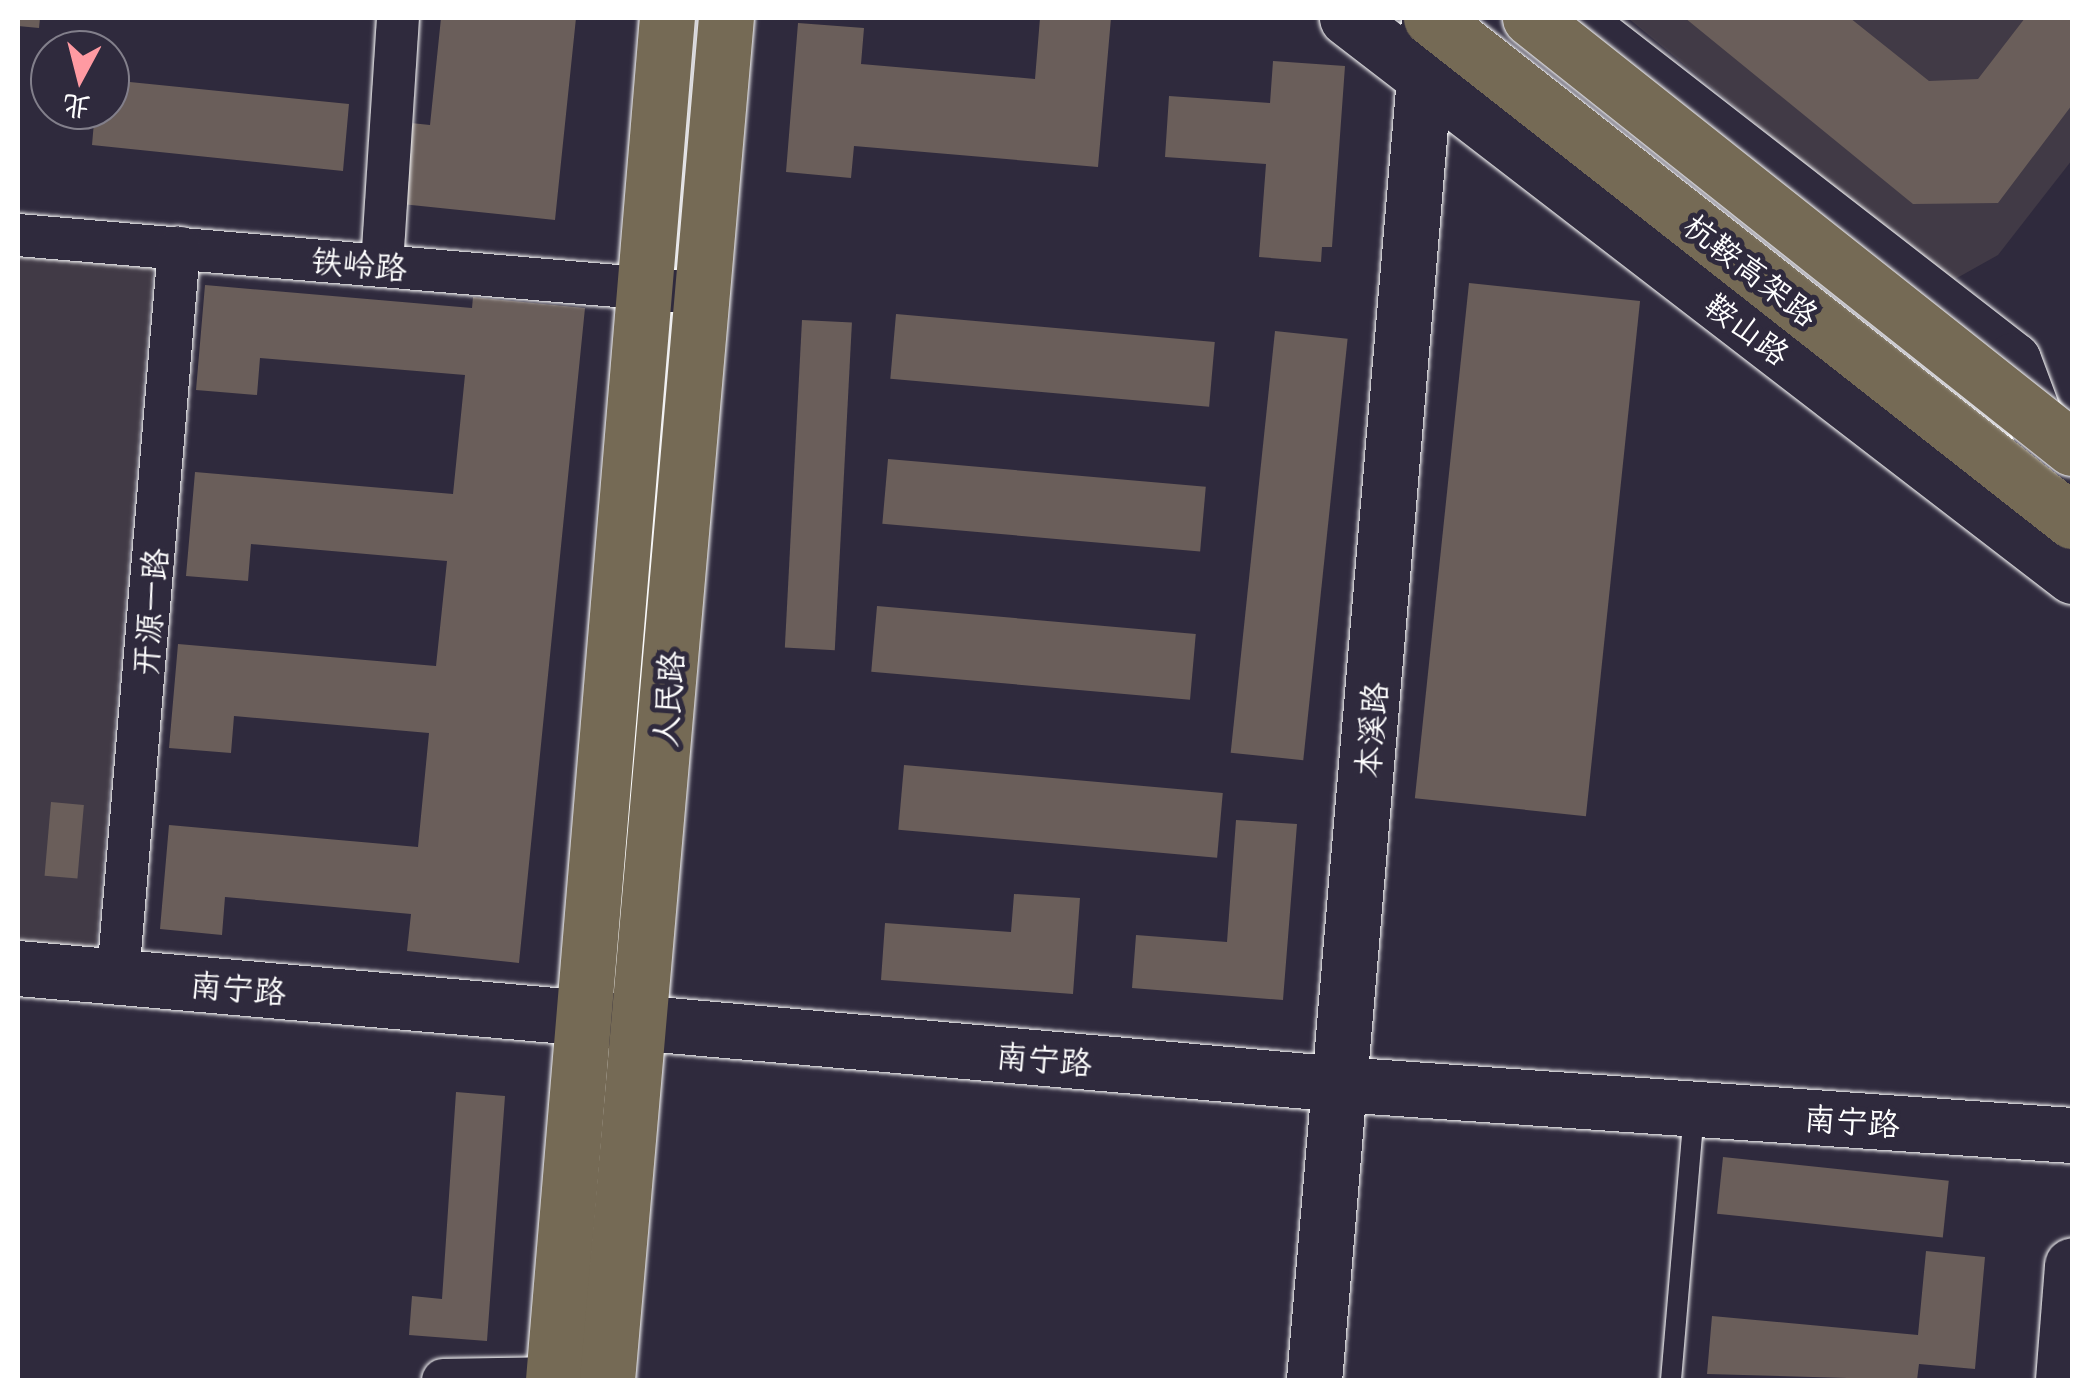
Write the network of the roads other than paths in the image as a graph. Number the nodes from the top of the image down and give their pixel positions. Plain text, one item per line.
1 (398, 18) edge
2 (667, 18) edge
3 (726, 18) edge
4 (1348, 18) edge
5 (1430, 18) edge
6 (1530, 18) edge
7 (1572, 18) edge
8 (1424, 80) junction
9 (18, 235) edge
10 (179, 248) junction
11 (382, 265) junction
12 (646, 288) junction
13 (701, 293) junction
14 (2072, 448) edge
15 (2072, 520) edge
16 (2072, 576) edge
17 (18, 968) edge
18 (118, 976) junction
19 (585, 1018) junction
20 (642, 1023) junction
21 (1340, 1084) junction
22 (1694, 1109) junction
23 (2072, 1136) edge
24 (2072, 1265) edge
25 (553, 1379) edge
26 (443, 1380) edge
27 (608, 1380) edge
28 (1314, 1380) edge
29 (1671, 1380) edge
30 (2063, 1380) edge

1 - 11 street
2 - 12 main road, 人民路
3 - 13 main road, 人民路
4 - 8 street, 鞍山路
5 - 8 street
5 - 15 main road, 杭鞍高架路
6 - 14 main road, 杭鞍高架路, bridge
7 - 15 street
8 - 16 street, 鞍山路
8 - 21 street, 本溪路
9 - 10 street, 铁岭路
10 - 11 street, 铁岭路
10 - 18 street, 开源一路
11 - 12 street, 铁岭路
12 - 13 street, 铁岭路
12 - 19 main road, 人民路
13 - 20 main road, 人民路
17 - 18 street, 南宁路
18 - 19 street, 南宁路
19 - 20 street, 南宁路
19 - 25 main road, 人民路
20 - 21 street, 南宁路
20 - 27 main road, 人民路
21 - 22 street, 南宁路
21 - 28 street, 本溪路
22 - 23 street, 南宁路
22 - 29 lane
24 - 30 street
25 - 26 street

